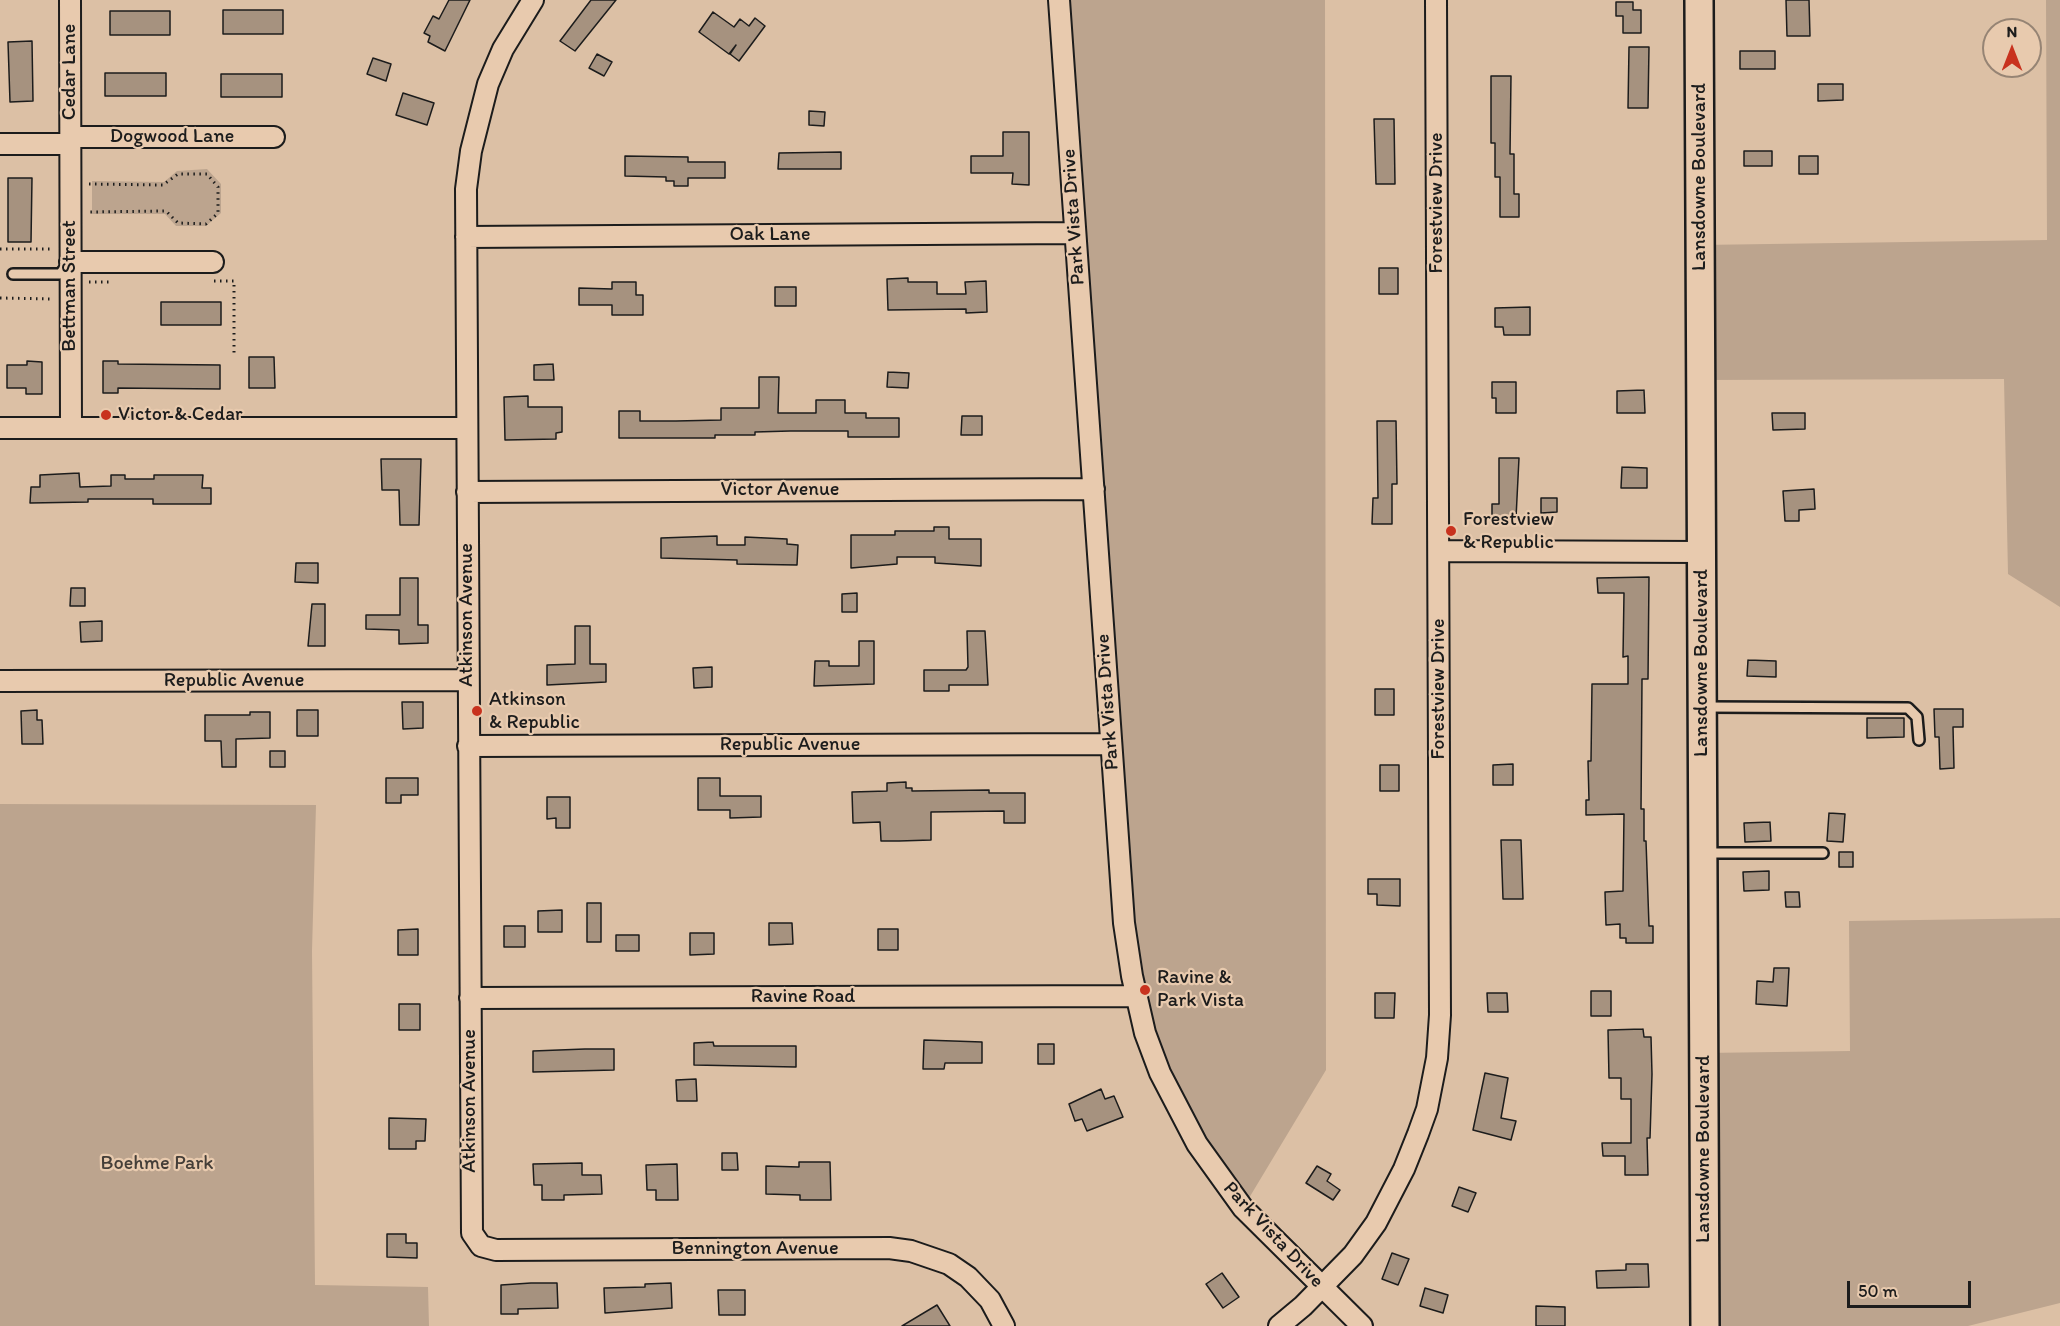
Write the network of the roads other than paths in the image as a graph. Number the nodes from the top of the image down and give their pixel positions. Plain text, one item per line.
1 (70, 0) edge
2 (533, 0) edge
3 (1059, 0) edge
4 (1436, 0) edge
5 (1699, 0) edge
6 (274, 137) dead end
7 (70, 141) junction
8 (0, 144) edge
9 (1075, 233) junction
10 (466, 237) junction
11 (63, 268) junction
12 (212, 272) road end
13 (13, 274) dead end
14 (0, 428) edge
15 (71, 428) junction
16 (466, 428) junction
17 (1094, 489) junction
18 (466, 492) junction
19 (1439, 551) junction
20 (1702, 552) junction
21 (468, 680) junction
22 (0, 681) edge
23 (1702, 707) junction
24 (1919, 740) dead end
25 (1111, 744) junction
26 (468, 746) junction
27 (1703, 853) junction
28 (1823, 853) dead end
29 (1136, 996) junction
30 (470, 998) junction
31 (477, 1242) joint
32 (1321, 1288) junction
33 (1004, 1326) edge
34 (1279, 1326) edge
35 (1362, 1326) edge
36 (1705, 1326) edge

1 - 7 street, Cedar Lane
2 - 10 street, Atkinson Avenue
3 - 9 street, Park Vista Drive
4 - 19 street, Forestview Drive
5 - 20 street, Lansdowne Boulevard
6 - 7 street, Dogwood Lane
7 - 8 street, Dogwood Lane
7 - 11 street, Bettman Street
9 - 10 street, Oak Lane
9 - 17 street, Park Vista Drive
10 - 16 street, Atkinson Avenue
11 - 12 street
11 - 13 lane
11 - 15 street, Bettman Street
14 - 15 street
15 - 16 street
16 - 18 street, Atkinson Avenue
17 - 18 street, Victor Avenue
17 - 25 street, Park Vista Drive
18 - 21 street, Atkinson Avenue
19 - 20 street
19 - 32 street, Forestview Drive
20 - 23 street, Lansdowne Boulevard
21 - 22 street, Republic Avenue
21 - 26 street, Atkinson Avenue
23 - 24 lane
23 - 27 street, Lansdowne Boulevard
25 - 26 street, Republic Avenue
25 - 29 street, Park Vista Drive
26 - 30 street, Atkinson Avenue
27 - 28 lane
27 - 36 street, Lansdowne Boulevard
29 - 30 street, Ravine Road
29 - 32 street, Park Vista Drive
30 - 31 street, Atkinson Avenue
31 - 33 street, Bennington Avenue
32 - 34 street, Forestview Drive
32 - 35 street, Park Vista Drive

